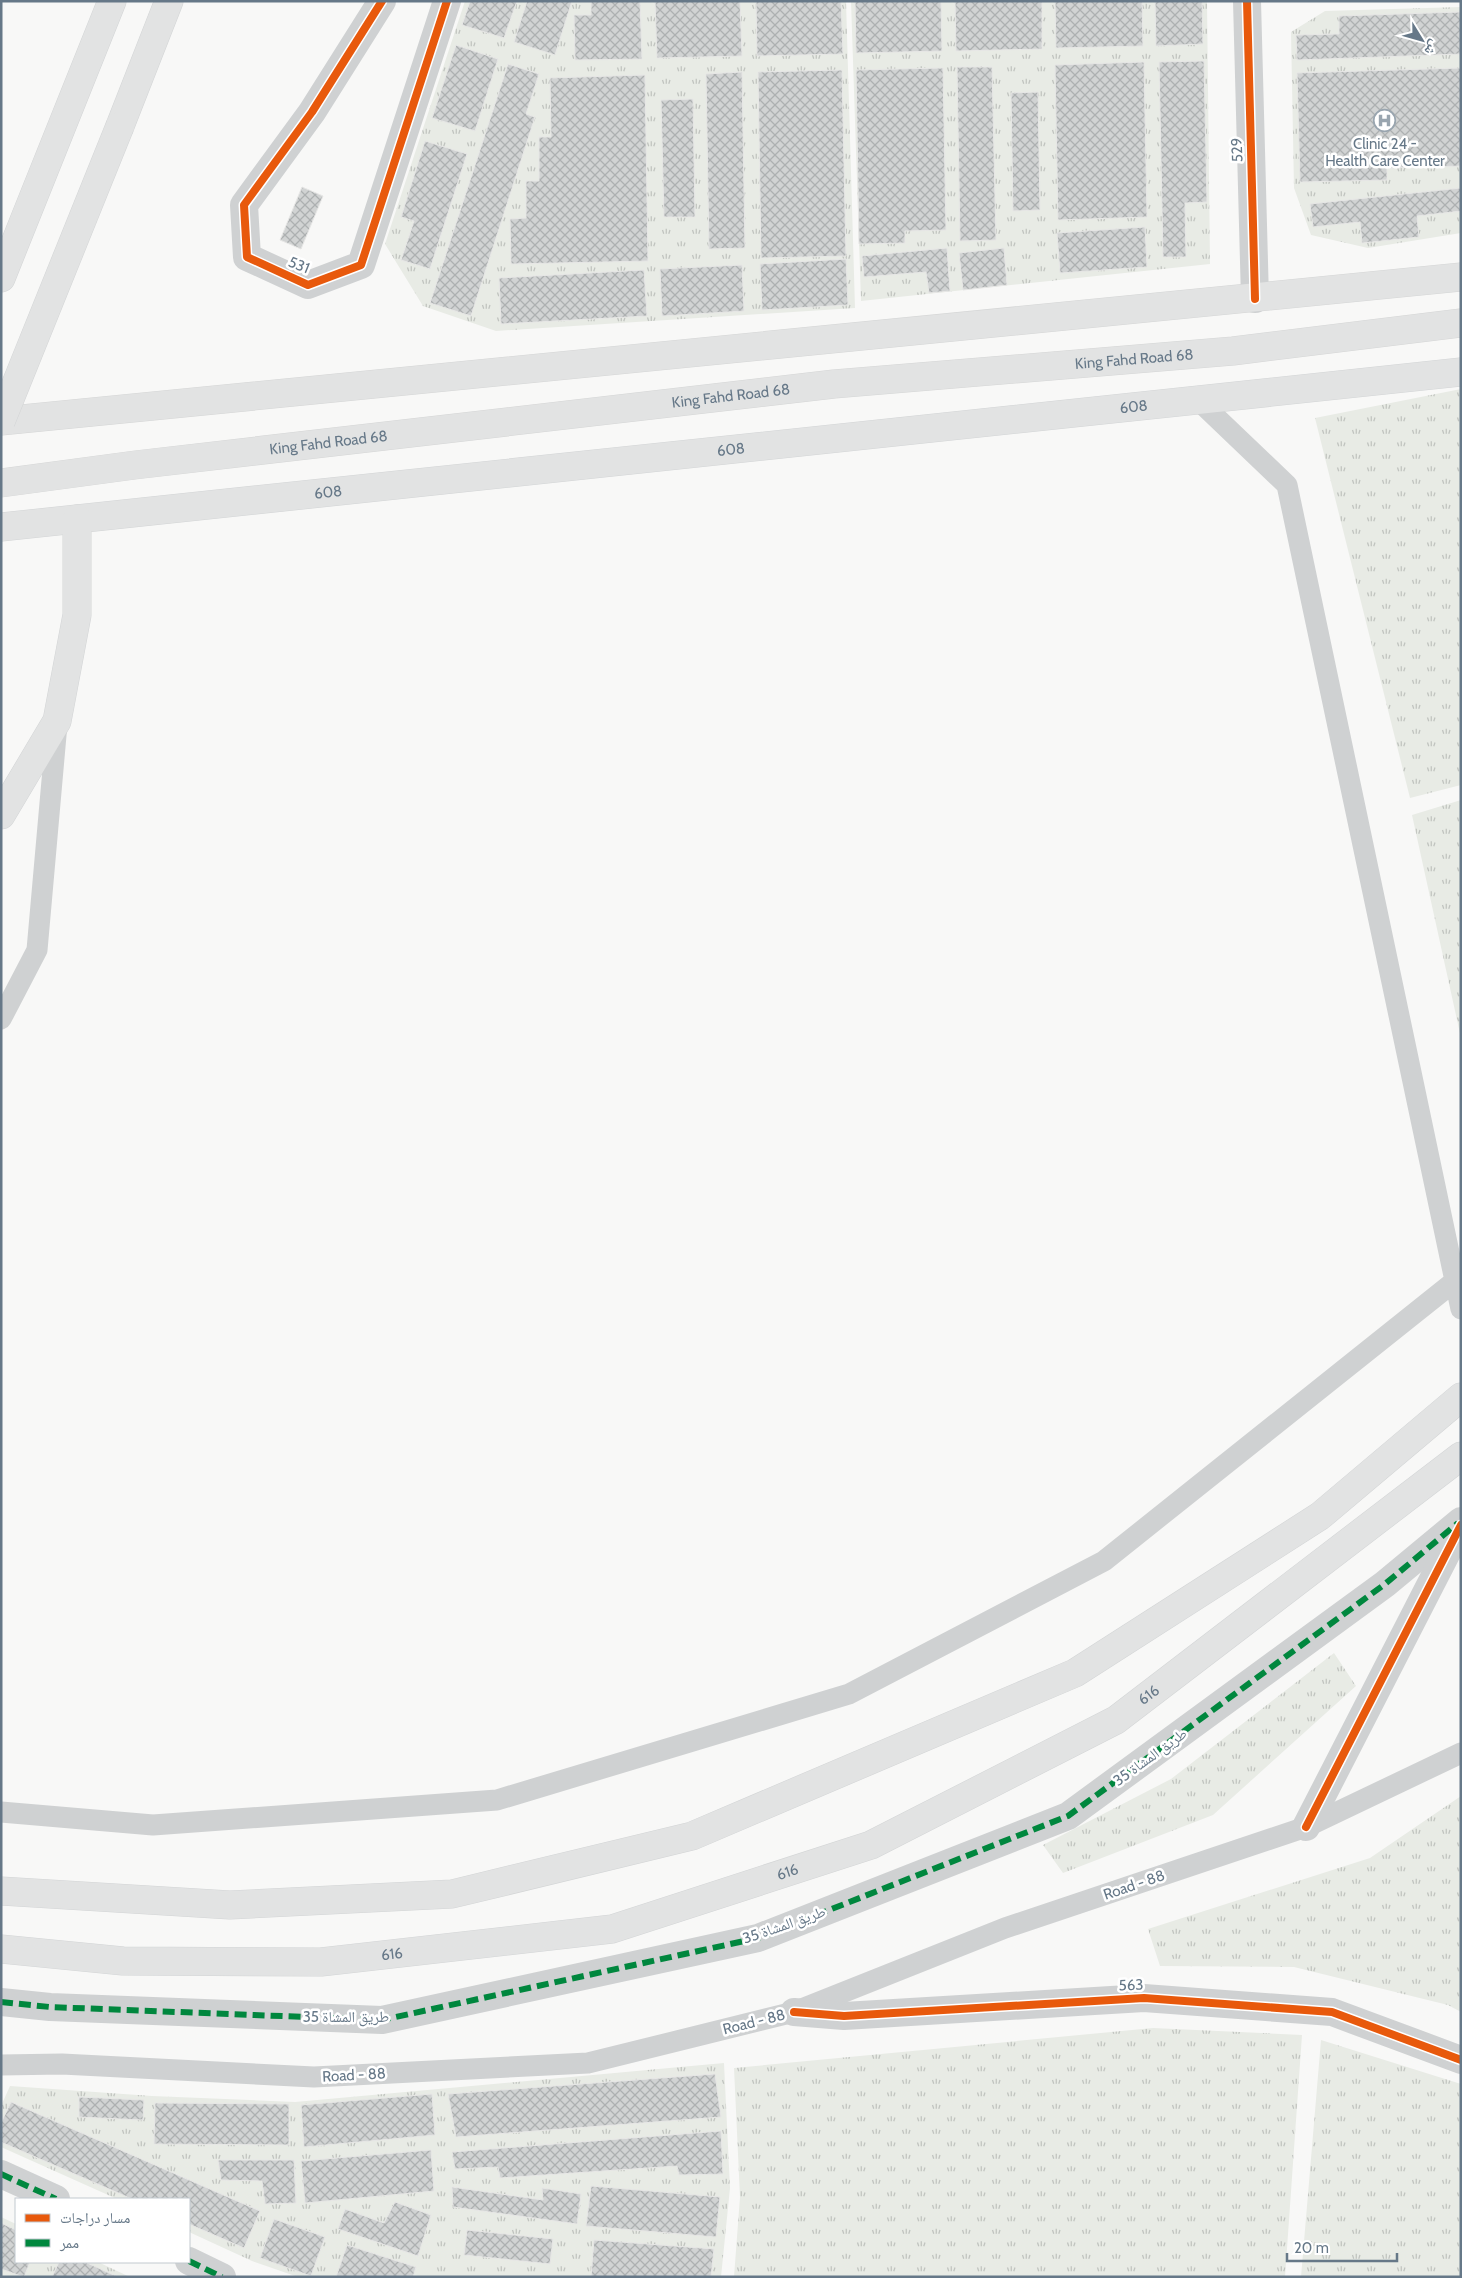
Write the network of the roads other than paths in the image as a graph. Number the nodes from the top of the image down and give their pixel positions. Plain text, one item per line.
1 (112, 1) edge
2 (169, 1) edge
3 (382, 1) edge
4 (447, 1) edge
5 (1246, 1) edge
6 (1461, 277) edge
7 (1, 278) edge
8 (1256, 299) junction
9 (1461, 323) edge
10 (1461, 372) edge
11 (1198, 400) junction
12 (1, 421) edge
13 (1, 483) edge
14 (76, 519) junction
15 (1, 527) edge
16 (57, 721) junction
17 (1, 815) edge
18 (1, 1020) edge
19 (1455, 1281) junction
20 (1461, 1309) edge
21 (1461, 1397) edge
22 (1461, 1456) edge
23 (1461, 1521) edge
24 (1461, 1525) edge
25 (1461, 1753) edge
26 (1, 1812) edge
27 (1306, 1827) junction
28 (1, 1891) edge
29 (1, 1949) edge
30 (1, 2002) edge
31 (794, 2012) junction
32 (1461, 2060) edge
33 (1, 2065) edge
34 (1, 2174) edge
35 (54, 2198) edge
36 (190, 2261) edge
37 (222, 2277) edge

1 - 7 main road
2 - 12 main road, bridge
3 - 4 street, 531
5 - 8 street, 529
6 - 8 main road
8 - 12 main road
9 - 13 main road, King Fahd Road 68
10 - 11 main road, 608
11 - 14 main road, 608
11 - 19 lane
14 - 15 main road, 608
14 - 16 main road
16 - 17 main road
16 - 18 lane
19 - 20 lane
19 - 26 lane
21 - 28 main road
22 - 29 main road, 616
23 - 30 street, طريق المشاة 35
24 - 27 street
25 - 27 lane, Road - 88
27 - 31 lane, Road - 88
31 - 32 street, 563
31 - 33 lane, Road - 88
34 - 35 street
36 - 37 street

